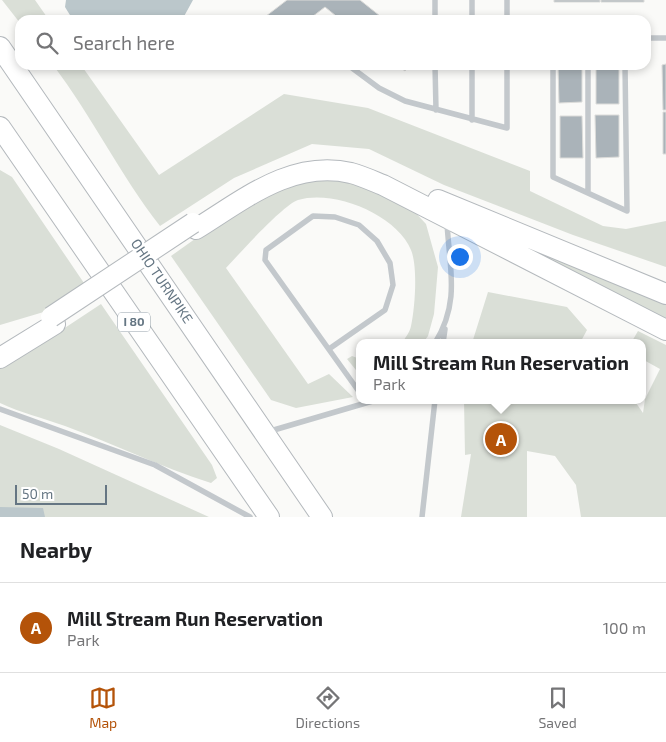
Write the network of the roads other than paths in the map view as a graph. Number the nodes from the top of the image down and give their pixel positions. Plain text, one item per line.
1 (435, 0) edge
2 (472, 0) edge
3 (507, 0) edge
4 (435, 15) edge
5 (472, 15) edge
6 (507, 15) edge
7 (651, 38) edge
8 (666, 38) edge
9 (0, 47) edge
10 (15, 69) edge
11 (16, 70) edge
12 (355, 70) edge
13 (435, 70) edge
14 (472, 70) edge
15 (507, 70) edge
16 (553, 70) edge
17 (588, 70) edge
18 (625, 70) edge
19 (436, 110) junction
20 (472, 120) junction
21 (0, 127) edge
22 (588, 193) junction
23 (450, 212) junction
24 (666, 294) edge
25 (53, 321) junction
26 (445, 327) junction
27 (666, 330) edge
28 (438, 339) edge
29 (444, 339) edge
30 (0, 347) edge
31 (329, 349) junction
32 (0, 358) edge
33 (356, 387) edge
34 (359, 404) edge
35 (435, 404) edge
36 (0, 409) edge
37 (266, 432) junction
38 (250, 517) edge
39 (269, 517) edge
40 (322, 517) edge
41 (422, 517) edge

1 - 4 lane
2 - 5 lane
3 - 6 lane
7 - 8 lane
9 - 10 highway, OHIO TURNPIKE
11 - 37 highway, OHIO TURNPIKE
12 - 19 lane
13 - 19 lane
14 - 20 lane
15 - 20 lane
16 - 22 lane
17 - 22 lane
18 - 22 lane
19 - 20 lane
21 - 39 highway, I 80
23 - 24 highway
23 - 25 highway
23 - 26 lane
23 - 27 highway
25 - 30 highway
25 - 32 highway
26 - 28 lane
26 - 29 lane
31 - 31 lane
31 - 33 lane
34 - 37 lane
35 - 41 lane
36 - 38 lane
37 - 40 highway, OHIO TURNPIKE

